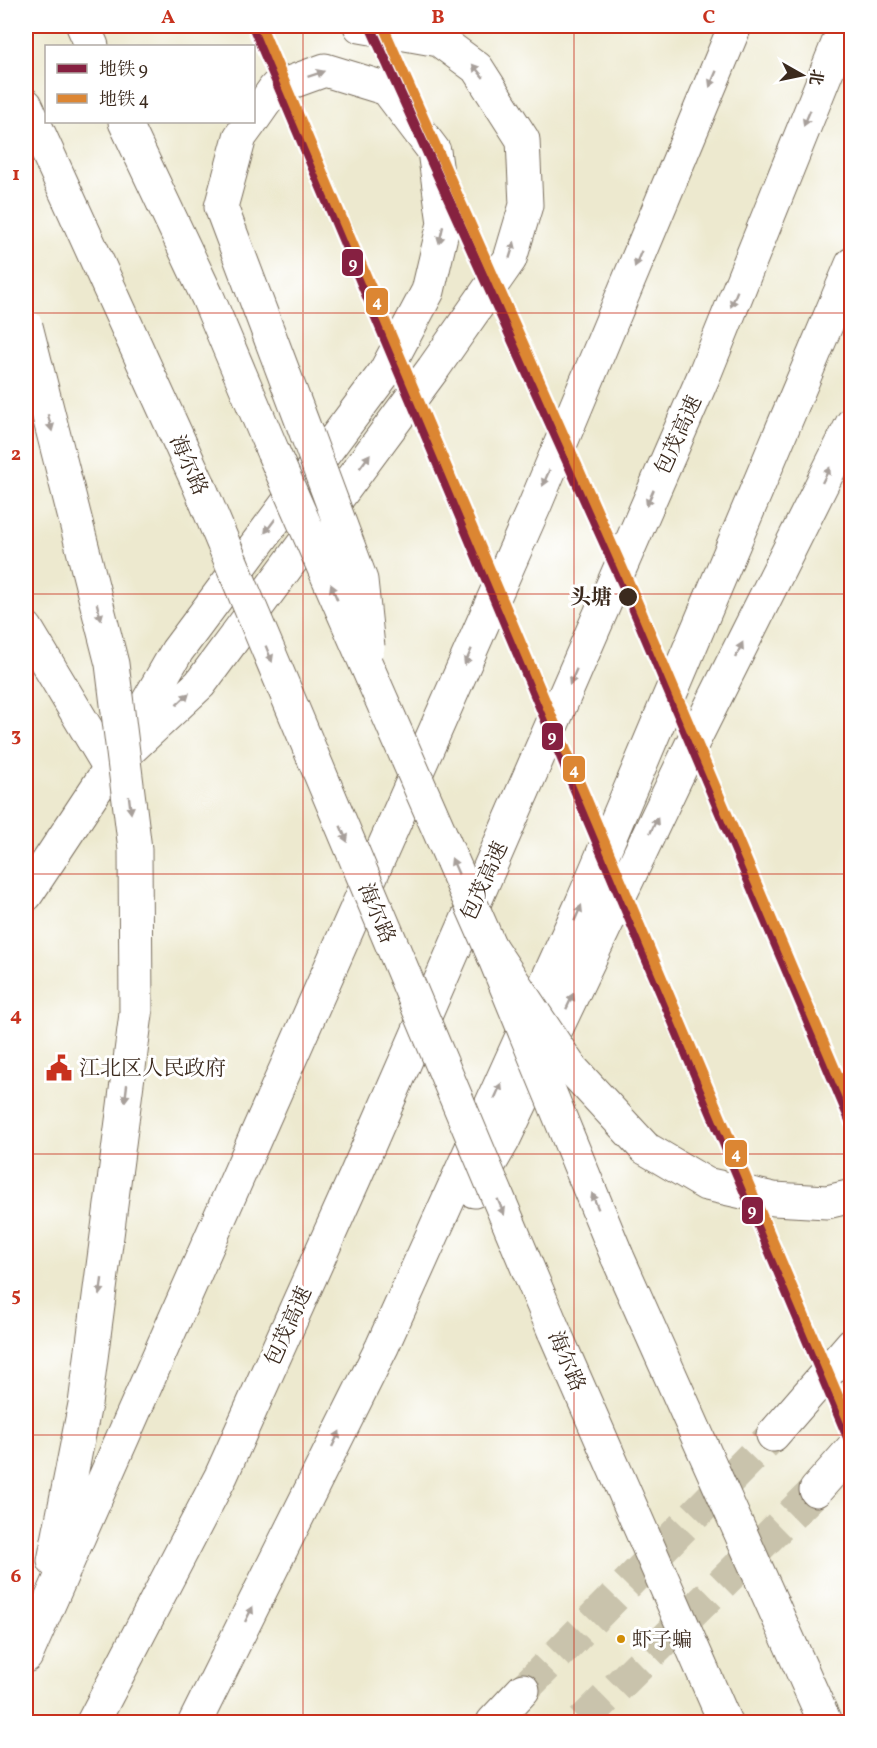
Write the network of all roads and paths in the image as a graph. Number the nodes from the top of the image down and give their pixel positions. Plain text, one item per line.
1 (83, 26) edge
2 (360, 26) edge
3 (735, 26) edge
4 (845, 26) edge
5 (92, 45) edge
6 (26, 105) edge
7 (255, 117) edge
8 (125, 123) edge
9 (250, 123) edge
10 (852, 264) edge
11 (26, 326) edge
12 (852, 424) edge
13 (26, 628) edge
14 (370, 676) junction
15 (110, 768) junction
16 (26, 895) edge
17 (490, 947) junction
18 (852, 1196) edge
19 (852, 1344) edge
20 (382, 1347) junction
21 (773, 1435) tunnel mouth
22 (852, 1449) edge
23 (816, 1490) tunnel mouth
24 (42, 1622) junction
25 (231, 1650) junction
26 (26, 1656) edge
27 (523, 1690) tunnel mouth
28 (93, 1722) edge
29 (195, 1722) edge
30 (204, 1722) edge
31 (493, 1722) edge
32 (725, 1722) edge
33 (825, 1722) edge

1 - 5 main road
15 -> 2 main road
3 -> 24 main road
4 -> 28 main road, 包茂高速
6 -> 32 main road, 海尔路, bridge
7 -> 15 main road
14 -> 8 main road, bridge
9 - 14 main road, bridge
20 -> 10 main road
11 -> 24 main road, bridge
20 -> 12 main road
13 - 15 main road
17 -> 14 main road, bridge
15 - 16 main road
17 - 18 main road, bridge
33 -> 17 main road, bridge
19 - 21 main road
25 -> 20 main road
22 - 23 main road
24 - 26 main road
25 - 29 main road
25 - 30 main road
27 - 31 main road

